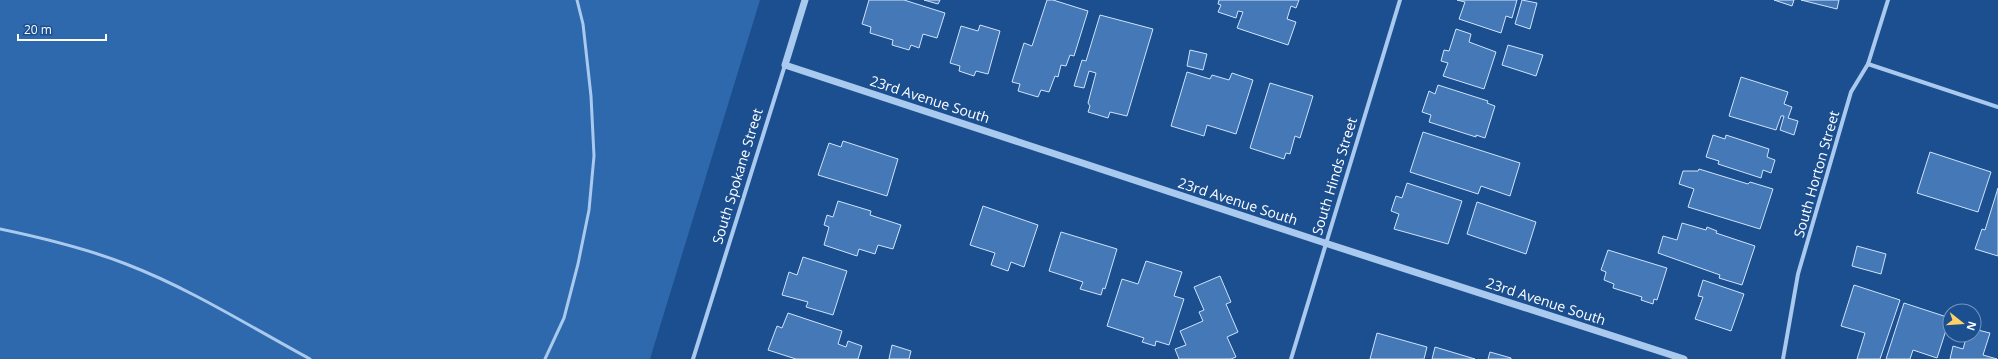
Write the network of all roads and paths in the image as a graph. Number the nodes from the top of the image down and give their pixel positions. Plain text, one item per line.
1 (577, 0) edge
2 (805, 0) edge
3 (1400, 0) edge
4 (1888, 0) edge
5 (1868, 64) junction
6 (785, 65) junction
7 (1998, 106) edge
8 (0, 229) edge
9 (1325, 244) junction
10 (310, 359) edge
11 (545, 359) edge
12 (694, 359) edge
13 (1290, 359) edge
14 (1684, 359) edge
15 (1783, 359) edge

1 - 11 lane
2 - 6 street, South Spokane Street
3 - 9 street, South Hinds Street
4 - 5 street, South Horton Street
5 - 7 street
5 - 15 street, South Horton Street
6 - 9 street, 23rd Avenue South
6 - 12 street, South Spokane Street
8 - 10 lane
9 - 13 street, South Hinds Street
9 - 14 street, 23rd Avenue South

